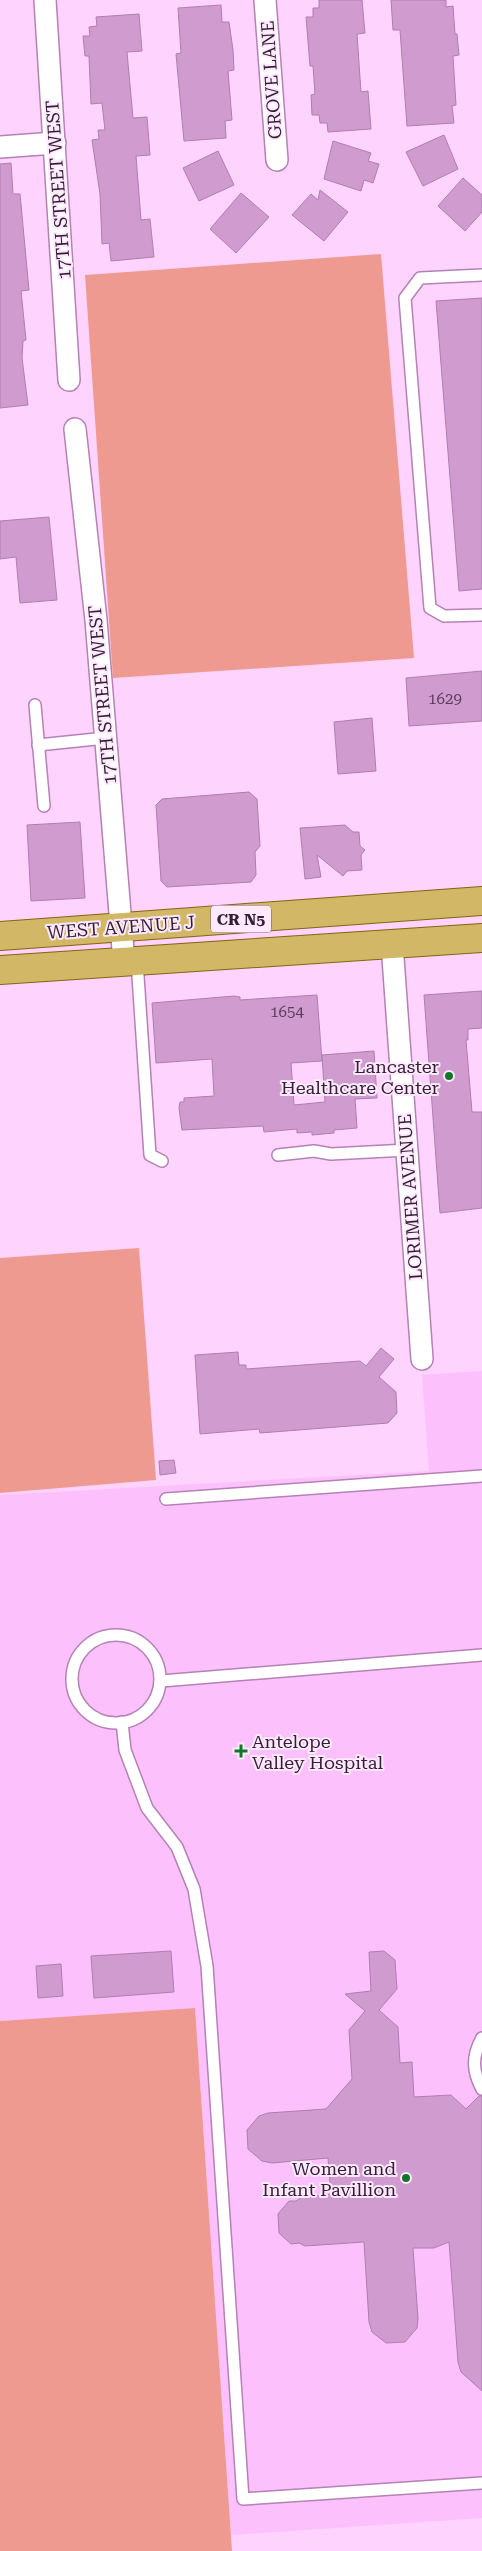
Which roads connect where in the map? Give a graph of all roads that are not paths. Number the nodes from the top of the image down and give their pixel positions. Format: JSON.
{"nodes":[{"id":1,"x":45,"y":0,"type":"edge"},
{"id":2,"x":266,"y":0,"type":"edge"},
{"id":3,"x":55,"y":143,"type":"junction"},
{"id":4,"x":0,"y":147,"type":"edge"},
{"id":5,"x":277,"y":160,"type":"dead end"},
{"id":6,"x":482,"y":275,"type":"edge"},
{"id":7,"x":69,"y":380,"type":"dead end"},
{"id":8,"x":75,"y":429,"type":"dead end"},
{"id":9,"x":482,"y":614,"type":"edge"},
{"id":10,"x":35,"y":704,"type":"dead end"},
{"id":11,"x":106,"y":738,"type":"junction"},
{"id":12,"x":38,"y":745,"type":"junction"},
{"id":13,"x":44,"y":806,"type":"dead end"},
{"id":14,"x":482,"y":900,"type":"edge"},
{"id":15,"x":390,"y":906,"type":"junction"},
{"id":16,"x":482,"y":921,"type":"edge"},
{"id":17,"x":121,"y":927,"type":"junction"},
{"id":18,"x":0,"y":936,"type":"edge"},
{"id":19,"x":482,"y":938,"type":"edge"},
{"id":20,"x":392,"y":944,"type":"junction"},
{"id":21,"x":264,"y":953,"type":"junction"},
{"id":22,"x":131,"y":962,"type":"junction"},
{"id":23,"x":0,"y":970,"type":"edge"},
{"id":24,"x":407,"y":1150,"type":"junction"},
{"id":25,"x":278,"y":1155,"type":"dead end"},
{"id":26,"x":162,"y":1162,"type":"dead end"},
{"id":27,"x":422,"y":1360,"type":"dead end"},
{"id":28,"x":482,"y":1476,"type":"edge"},
{"id":29,"x":166,"y":1499,"type":"dead end"},
{"id":30,"x":482,"y":1655,"type":"edge"},
{"id":31,"x":161,"y":1682,"type":"junction"},
{"id":32,"x":122,"y":1722,"type":"junction"},
{"id":33,"x":482,"y":2038,"type":"edge"},
{"id":34,"x":482,"y":2089,"type":"edge"},
{"id":35,"x":482,"y":2483,"type":"edge"}],
"edges":[{"from":1,"to":3,"type":"street","name":"17TH STREET WEST"},
{"from":2,"to":5,"type":"street","name":"GROVE LANE"},
{"from":3,"to":4,"type":"street"},
{"from":3,"to":7,"type":"street","name":"17TH STREET WEST"},
{"from":6,"to":9,"type":"lane"},
{"from":8,"to":11,"type":"street","name":"17TH STREET WEST"},
{"from":10,"to":12,"type":"lane"},
{"from":11,"to":12,"type":"lane"},
{"from":11,"to":17,"type":"street","name":"17TH STREET WEST"},
{"from":12,"to":13,"type":"lane"},
{"from":14,"to":15,"type":"main road","name":"WEST AVENUE J","number":"CR N5"},
{"from":15,"to":17,"type":"main road","name":"WEST AVENUE J","number":"CR N5"},
{"from":15,"to":21,"type":"main road"},
{"from":16,"to":20,"type":"main road"},
{"from":17,"to":18,"type":"main road","name":"WEST AVENUE J","number":"CR N5"},
{"from":17,"to":22,"type":"street","name":"17TH STREET WEST"},
{"from":19,"to":20,"type":"main road","name":"WEST AVENUE J","number":"CR N5"},
{"from":20,"to":21,"type":"main road","name":"WEST AVENUE J","number":"CR N5"},
{"from":20,"to":24,"type":"street","name":"LORIMER AVENUE"},
{"from":21,"to":22,"type":"main road","name":"WEST AVENUE J","number":"CR N5"},
{"from":22,"to":23,"type":"main road","name":"WEST AVENUE J","number":"CR N5"},
{"from":22,"to":26,"type":"lane"},
{"from":24,"to":25,"type":"lane"},
{"from":24,"to":27,"type":"street","name":"LORIMER AVENUE"},
{"from":28,"to":29,"type":"lane"},
{"from":30,"to":31,"type":"lane"},
{"from":31,"to":32,"type":"lane"},
{"from":31,"to":32,"type":"lane"},
{"from":32,"to":35,"type":"lane"},
{"from":33,"to":34,"type":"lane"}]}
